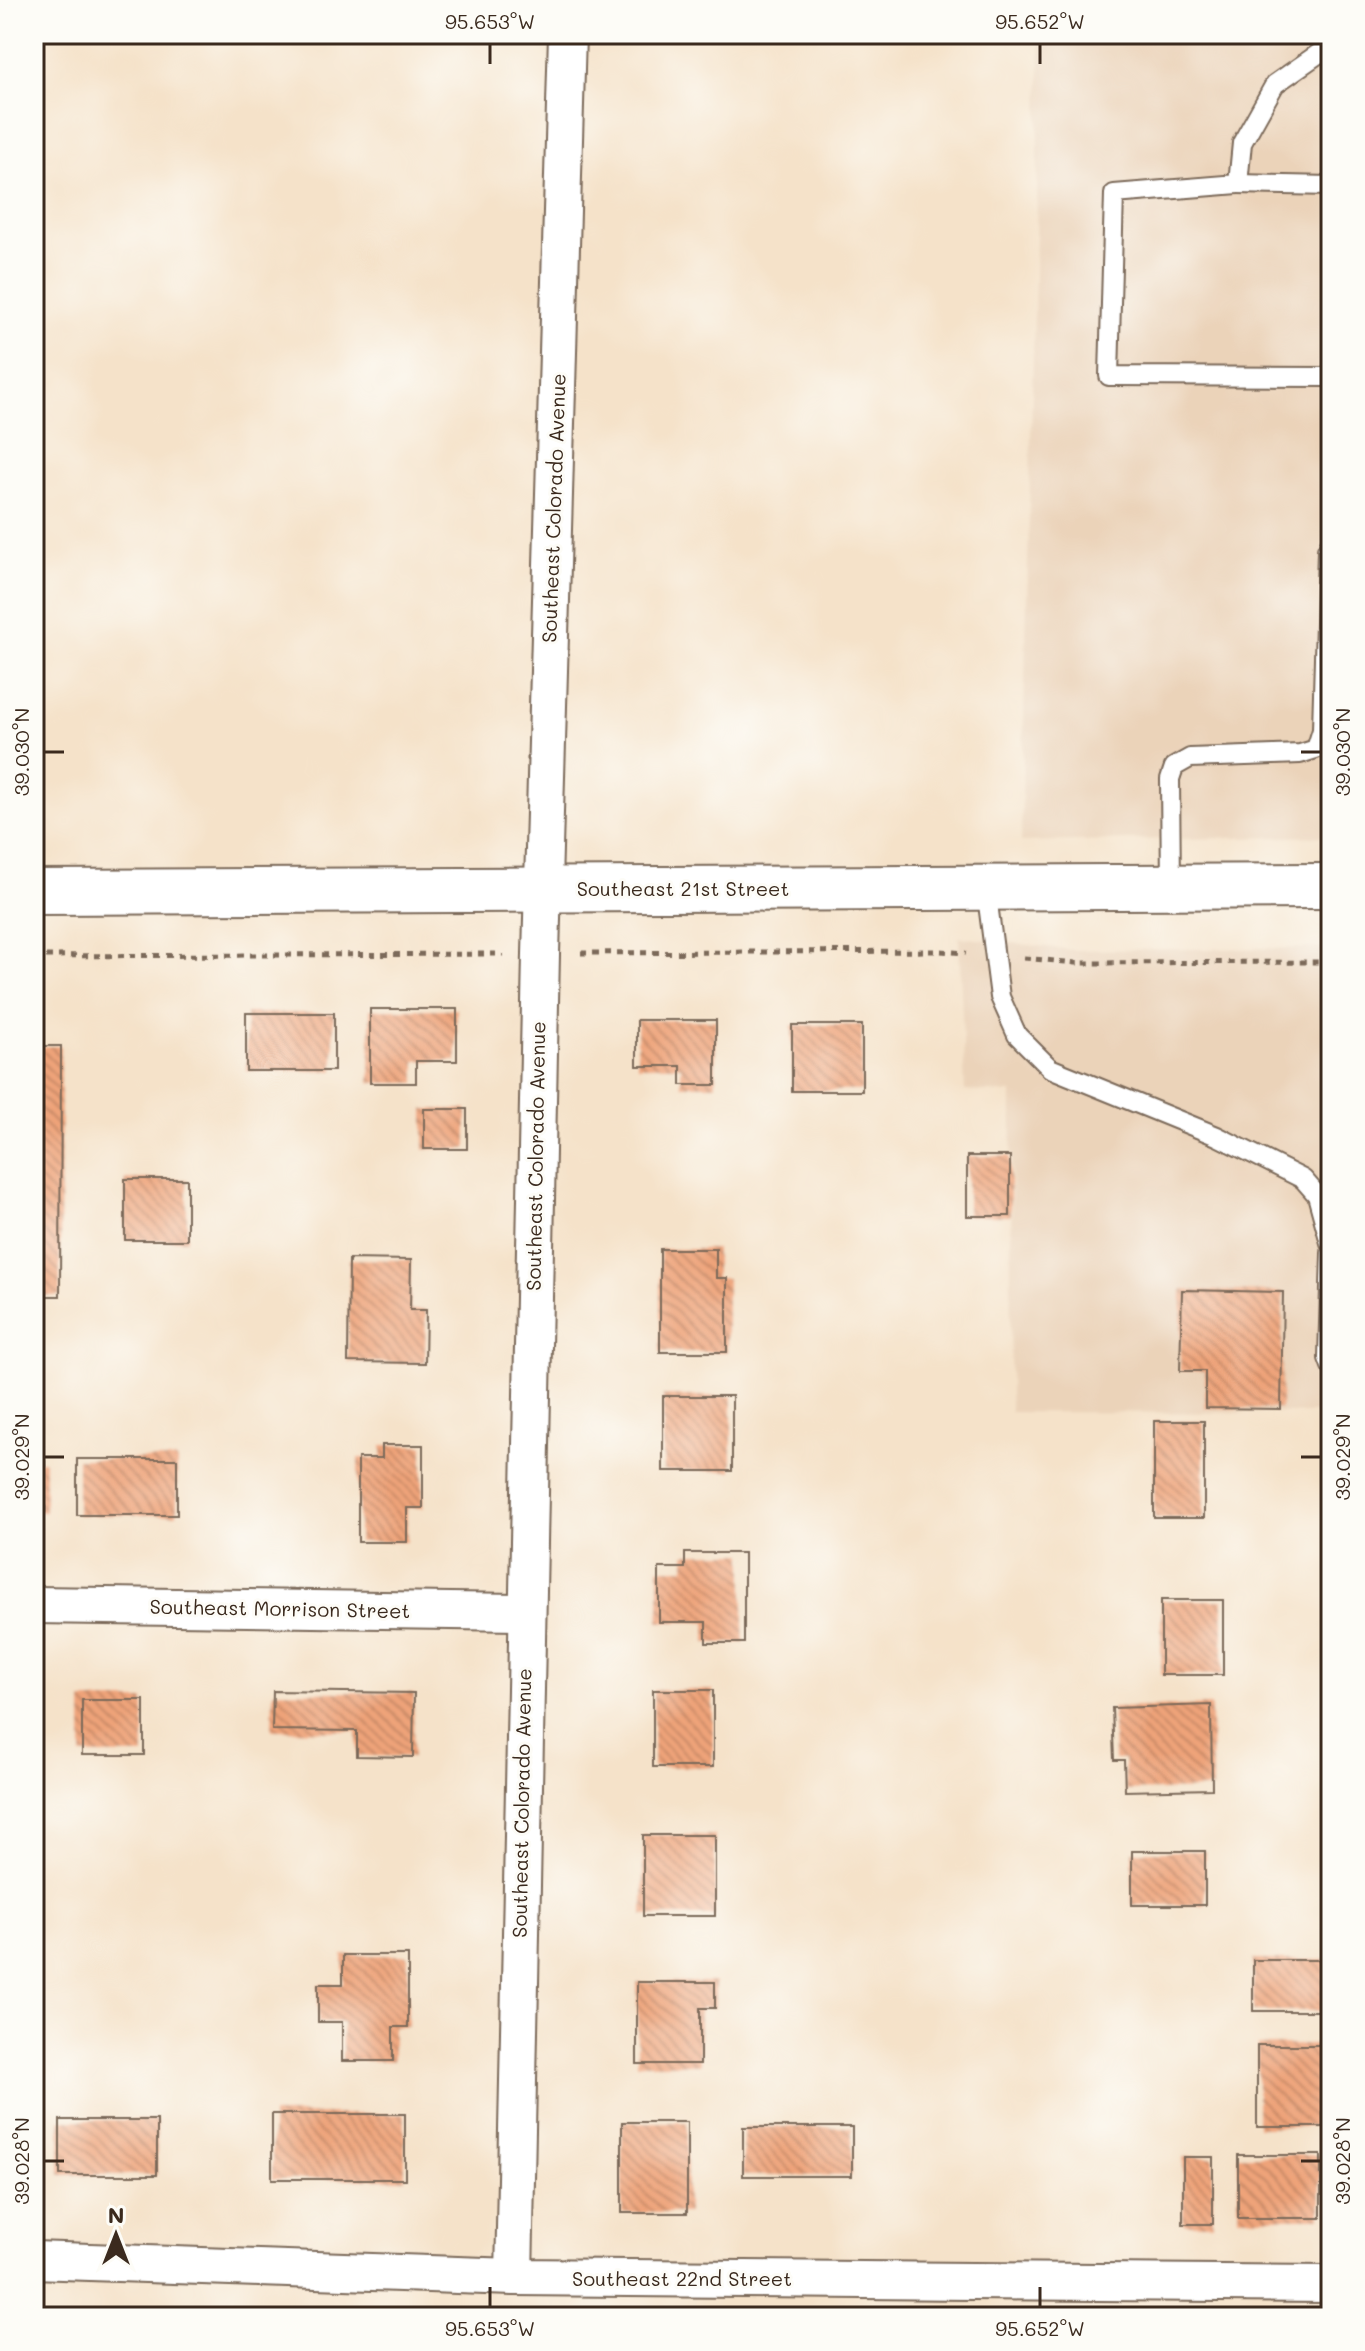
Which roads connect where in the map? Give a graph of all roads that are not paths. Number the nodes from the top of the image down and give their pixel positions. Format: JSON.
{"nodes":[{"id":1,"x":567,"y":34,"type":"edge"},
{"id":2,"x":1331,"y":45,"type":"edge"},
{"id":3,"x":1238,"y":184,"type":"junction"},
{"id":4,"x":1331,"y":186,"type":"edge"},
{"id":5,"x":1331,"y":377,"type":"edge"},
{"id":6,"x":1331,"y":542,"type":"edge"},
{"id":7,"x":1171,"y":886,"type":"junction"},
{"id":8,"x":1331,"y":886,"type":"edge"},
{"id":9,"x":986,"y":887,"type":"junction"},
{"id":10,"x":544,"y":889,"type":"junction"},
{"id":11,"x":34,"y":892,"type":"edge"},
{"id":12,"x":1331,"y":1243,"type":"edge"},
{"id":13,"x":1331,"y":1366,"type":"edge"},
{"id":14,"x":34,"y":1605,"type":"edge"},
{"id":15,"x":526,"y":1612,"type":"junction"},
{"id":16,"x":34,"y":2260,"type":"edge"},
{"id":17,"x":514,"y":2277,"type":"junction"},
{"id":18,"x":1331,"y":2284,"type":"edge"}],
"edges":[{"from":1,"to":10,"type":"street","name":"Southeast Colorado Avenue"},
{"from":2,"to":3,"type":"lane"},
{"from":3,"to":4,"type":"lane"},
{"from":3,"to":5,"type":"lane"},
{"from":6,"to":7,"type":"lane"},
{"from":7,"to":8,"type":"main road","name":"Southeast 21st Street"},
{"from":7,"to":9,"type":"main road","name":"Southeast 21st Street"},
{"from":9,"to":10,"type":"main road","name":"Southeast 21st Street"},
{"from":9,"to":12,"type":"lane"},
{"from":10,"to":11,"type":"main road","name":"Southeast 21st Street"},
{"from":10,"to":15,"type":"street","name":"Southeast Colorado Avenue"},
{"from":12,"to":13,"type":"lane"},
{"from":14,"to":15,"type":"street","name":"Southeast Morrison Street"},
{"from":15,"to":17,"type":"street","name":"Southeast Colorado Avenue"},
{"from":16,"to":17,"type":"street","name":"Southeast 22nd Street"},
{"from":17,"to":18,"type":"street","name":"Southeast 22nd Street"}]}
